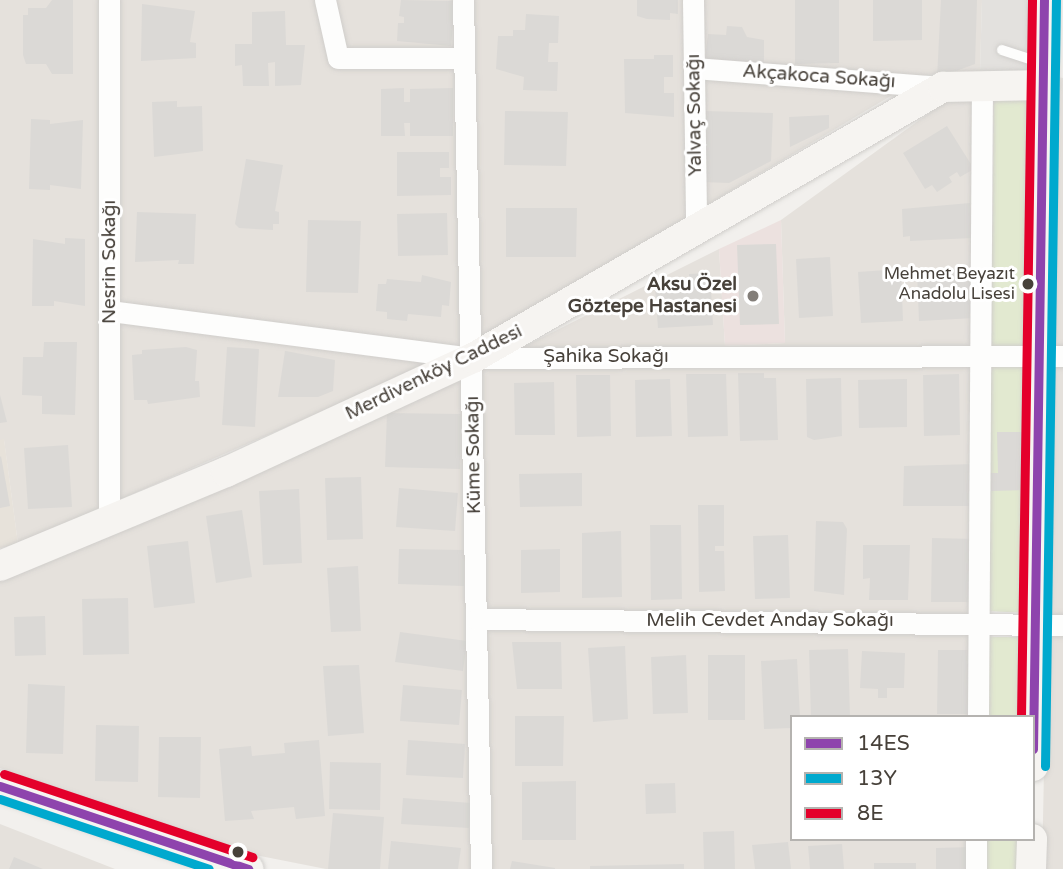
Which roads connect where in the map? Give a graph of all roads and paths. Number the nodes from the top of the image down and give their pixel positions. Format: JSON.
{"nodes":[{"id":1,"x":109,"y":0,"type":"edge"},
{"id":2,"x":326,"y":0,"type":"edge"},
{"id":3,"x":463,"y":0,"type":"edge"},
{"id":4,"x":693,"y":0,"type":"edge"},
{"id":5,"x":1044,"y":0,"type":"edge"},
{"id":6,"x":1002,"y":50,"type":"dead end"},
{"id":7,"x":463,"y":58,"type":"junction"},
{"id":8,"x":1052,"y":58,"type":"edge"},
{"id":9,"x":695,"y":68,"type":"junction"},
{"id":10,"x":982,"y":86,"type":"junction"},
{"id":11,"x":943,"y":87,"type":"junction"},
{"id":12,"x":696,"y":229,"type":"junction"},
{"id":13,"x":110,"y":311,"type":"junction"},
{"id":14,"x":980,"y":356,"type":"junction"},
{"id":15,"x":1052,"y":356,"type":"edge"},
{"id":16,"x":473,"y":358,"type":"junction"},
{"id":17,"x":109,"y":523,"type":"junction"},
{"id":18,"x":0,"y":566,"type":"edge"},
{"id":19,"x":477,"y":619,"type":"junction"},
{"id":20,"x":980,"y":622,"type":"junction"},
{"id":21,"x":1049,"y":624,"type":"edge"},
{"id":22,"x":978,"y":715,"type":"edge"},
{"id":23,"x":1035,"y":748,"type":"edge"},
{"id":24,"x":0,"y":786,"type":"edge"},
{"id":25,"x":976,"y":841,"type":"edge"},
{"id":26,"x":1032,"y":841,"type":"edge"},
{"id":27,"x":245,"y":869,"type":"edge"},
{"id":28,"x":481,"y":869,"type":"edge"},
{"id":29,"x":976,"y":869,"type":"edge"},
{"id":30,"x":1031,"y":869,"type":"edge"}],
"edges":[{"from":1,"to":13,"type":"street","name":"Nesrin Sokağı"},
{"from":2,"to":7,"type":"street"},
{"from":3,"to":7,"type":"street","name":"Küme Sokağı"},
{"from":4,"to":9,"type":"street","name":"Yalvaç Sokağı"},
{"from":5,"to":8,"type":"street"},
{"from":6,"to":8,"type":"lane"},
{"from":7,"to":16,"type":"street","name":"Küme Sokağı"},
{"from":8,"to":10,"type":"street","name":"Merdivenköy Caddesi"},
{"from":8,"to":15,"type":"street"},
{"from":9,"to":11,"type":"street","name":"Akçakoca Sokağı"},
{"from":9,"to":12,"type":"street","name":"Yalvaç Sokağı"},
{"from":10,"to":11,"type":"street","name":"Merdivenköy Caddesi"},
{"from":10,"to":14,"type":"street"},
{"from":11,"to":12,"type":"street","name":"Merdivenköy Caddesi"},
{"from":12,"to":16,"type":"street","name":"Merdivenköy Caddesi"},
{"from":13,"to":16,"type":"street","name":"Şahika Sokağı"},
{"from":13,"to":17,"type":"street","name":"Nesrin Sokağı"},
{"from":14,"to":15,"type":"street","name":"Şahika Sokağı"},
{"from":14,"to":16,"type":"street","name":"Şahika Sokağı"},
{"from":14,"to":20,"type":"street"},
{"from":15,"to":21,"type":"street"},
{"from":16,"to":17,"type":"street","name":"Merdivenköy Caddesi"},
{"from":16,"to":19,"type":"street","name":"Küme Sokağı"},
{"from":17,"to":18,"type":"street","name":"Merdivenköy Caddesi"},
{"from":19,"to":20,"type":"street","name":"Melih Cevdet Anday Sokağı"},
{"from":19,"to":28,"type":"street","name":"Küme Sokağı"},
{"from":20,"to":21,"type":"street","name":"Melih Cevdet Anday Sokağı"},
{"from":20,"to":22,"type":"street"},
{"from":21,"to":23,"type":"street"},
{"from":24,"to":27,"type":"street"},
{"from":25,"to":29,"type":"street"},
{"from":26,"to":30,"type":"street"}]}
